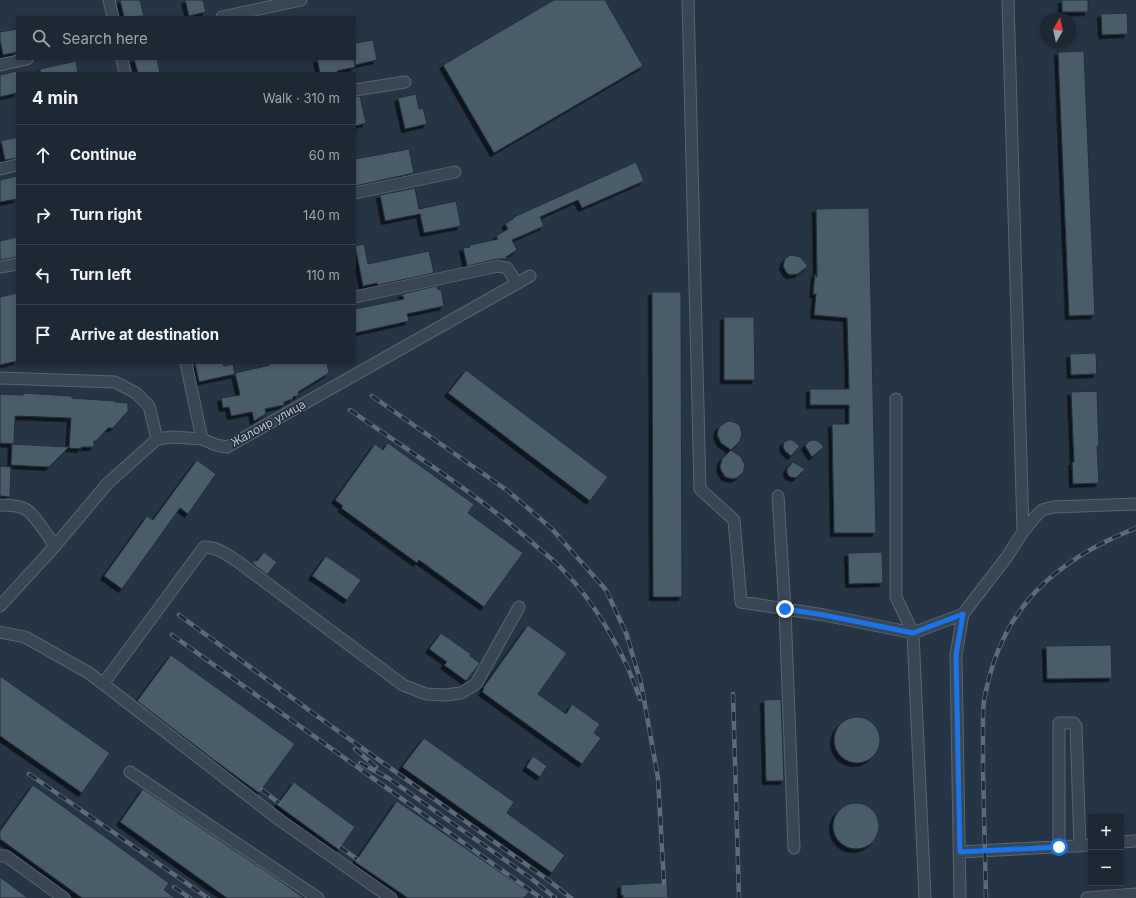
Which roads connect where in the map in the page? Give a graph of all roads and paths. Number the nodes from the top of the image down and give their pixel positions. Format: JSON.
{"nodes":[{"id":1,"x":109,"y":0,"type":"edge"},
{"id":2,"x":301,"y":0,"type":"edge"},
{"id":3,"x":688,"y":0,"type":"edge"},
{"id":4,"x":1008,"y":0,"type":"edge"},
{"id":5,"x":113,"y":16,"type":"edge"},
{"id":6,"x":227,"y":16,"type":"edge"},
{"id":7,"x":22,"y":60,"type":"edge"},
{"id":8,"x":122,"y":60,"type":"edge"},
{"id":9,"x":0,"y":65,"type":"edge"},
{"id":10,"x":125,"y":72,"type":"edge"},
{"id":11,"x":405,"y":82,"type":"dead end"},
{"id":12,"x":356,"y":90,"type":"edge"},
{"id":13,"x":16,"y":165,"type":"edge"},
{"id":14,"x":0,"y":169,"type":"edge"},
{"id":15,"x":455,"y":172,"type":"dead end"},
{"id":16,"x":356,"y":192,"type":"edge"},
{"id":17,"x":16,"y":264,"type":"edge"},
{"id":18,"x":0,"y":267,"type":"edge"},
{"id":19,"x":530,"y":276,"type":"dead end"},
{"id":20,"x":517,"y":283,"type":"junction"},
{"id":21,"x":356,"y":297,"type":"edge"},
{"id":22,"x":186,"y":364,"type":"edge"},
{"id":23,"x":0,"y":378,"type":"edge"},
{"id":24,"x":896,"y":399,"type":"dead end"},
{"id":25,"x":157,"y":439,"type":"junction"},
{"id":26,"x":202,"y":439,"type":"junction"},
{"id":27,"x":778,"y":496,"type":"dead end"},
{"id":28,"x":1136,"y":504,"type":"edge"},
{"id":29,"x":0,"y":505,"type":"edge"},
{"id":30,"x":1023,"y":532,"type":"junction"},
{"id":31,"x":56,"y":546,"type":"junction"},
{"id":32,"x":0,"y":606,"type":"edge"},
{"id":33,"x":519,"y":607,"type":"dead end"},
{"id":34,"x":785,"y":609,"type":"junction"},
{"id":35,"x":963,"y":614,"type":"junction"},
{"id":36,"x":0,"y":632,"type":"edge"},
{"id":37,"x":913,"y":633,"type":"junction"},
{"id":38,"x":103,"y":684,"type":"junction"},
{"id":39,"x":130,"y":772,"type":"dead end"},
{"id":40,"x":1136,"y":841,"type":"edge"},
{"id":41,"x":1124,"y":842,"type":"edge"},
{"id":42,"x":1085,"y":845,"type":"edge"},
{"id":43,"x":1059,"y":847,"type":"junction"},
{"id":44,"x":794,"y":848,"type":"dead end"},
{"id":45,"x":960,"y":852,"type":"junction"},
{"id":46,"x":0,"y":856,"type":"edge"},
{"id":47,"x":1136,"y":894,"type":"edge"},
{"id":48,"x":64,"y":898,"type":"edge"},
{"id":49,"x":318,"y":898,"type":"edge"},
{"id":50,"x":391,"y":898,"type":"edge"},
{"id":51,"x":925,"y":898,"type":"edge"},
{"id":52,"x":960,"y":898,"type":"edge"},
{"id":53,"x":1086,"y":898,"type":"edge"}],
"edges":[{"from":1,"to":5,"type":"street"},
{"from":2,"to":6,"type":"street"},
{"from":3,"to":34,"type":"street"},
{"from":4,"to":30,"type":"street"},
{"from":7,"to":9,"type":"street"},
{"from":8,"to":10,"type":"street"},
{"from":11,"to":12,"type":"street"},
{"from":13,"to":14,"type":"street"},
{"from":15,"to":16,"type":"street"},
{"from":17,"to":18,"type":"street"},
{"from":19,"to":20,"type":"street","name":"Жалоир улица"},
{"from":20,"to":21,"type":"street"},
{"from":20,"to":26,"type":"street","name":"Жалоир улица"},
{"from":22,"to":26,"type":"street"},
{"from":23,"to":25,"type":"street"},
{"from":24,"to":37,"type":"street"},
{"from":25,"to":26,"type":"street","name":"Жалоир улица"},
{"from":25,"to":31,"type":"street"},
{"from":27,"to":34,"type":"street"},
{"from":28,"to":30,"type":"street"},
{"from":29,"to":31,"type":"street"},
{"from":30,"to":35,"type":"street"},
{"from":31,"to":32,"type":"street"},
{"from":33,"to":38,"type":"street"},
{"from":34,"to":37,"type":"street"},
{"from":34,"to":44,"type":"street"},
{"from":35,"to":37,"type":"street"},
{"from":35,"to":45,"type":"street"},
{"from":36,"to":38,"type":"street"},
{"from":37,"to":51,"type":"street"},
{"from":38,"to":50,"type":"street"},
{"from":39,"to":49,"type":"street"},
{"from":40,"to":41,"type":"street"},
{"from":42,"to":43,"type":"street"},
{"from":42,"to":43,"type":"street"},
{"from":43,"to":45,"type":"street"},
{"from":45,"to":52,"type":"street"},
{"from":46,"to":48,"type":"street"},
{"from":47,"to":53,"type":"street"}]}
